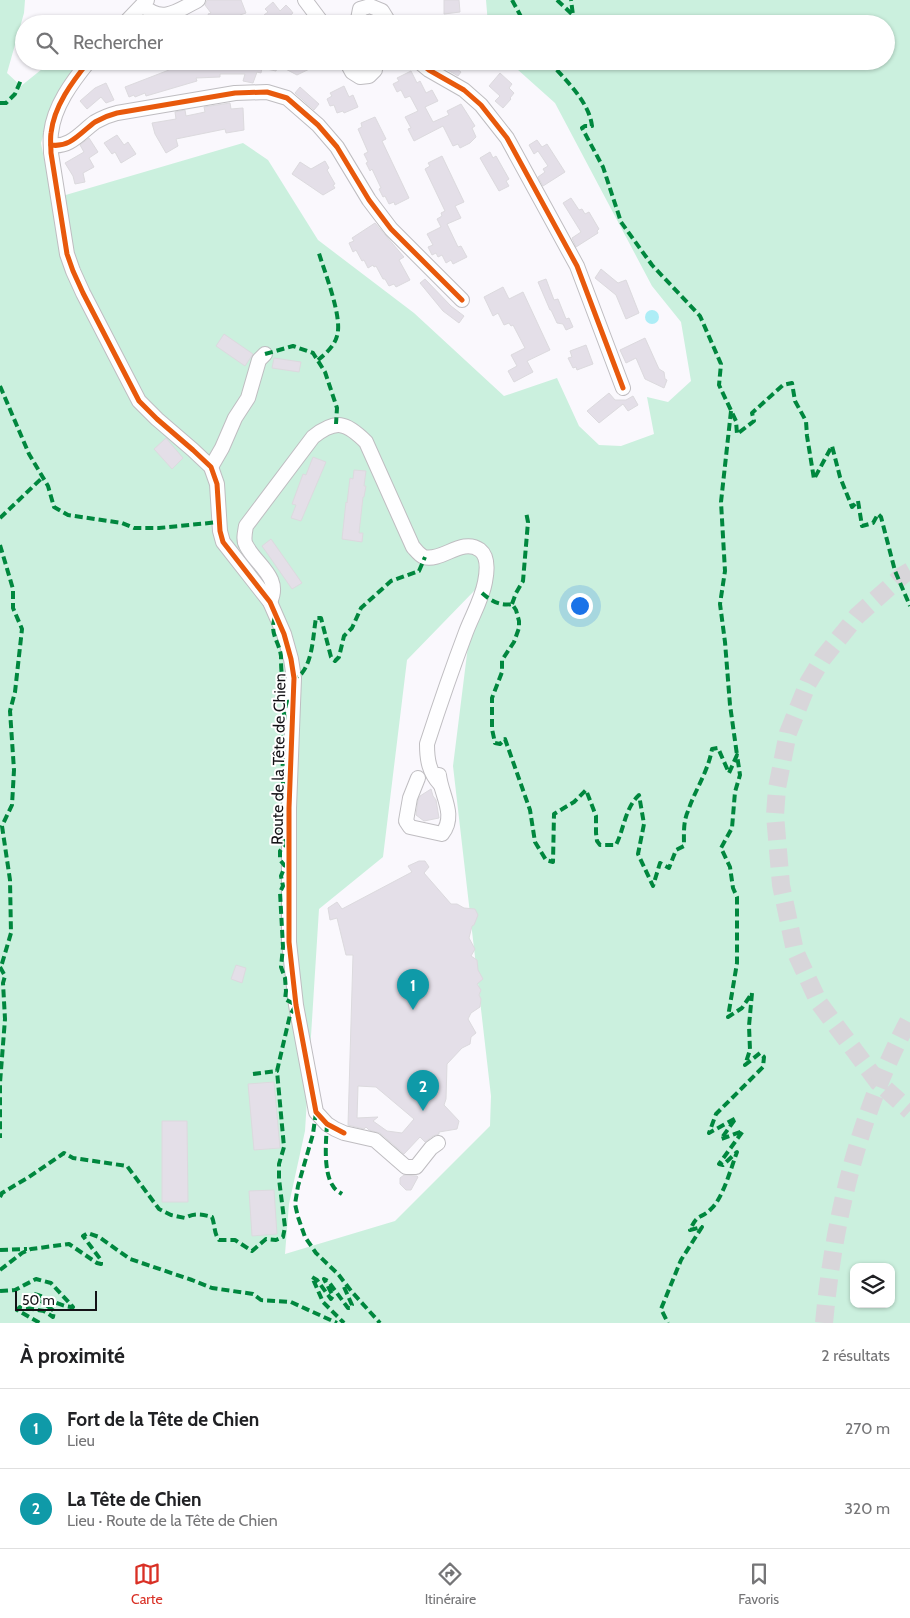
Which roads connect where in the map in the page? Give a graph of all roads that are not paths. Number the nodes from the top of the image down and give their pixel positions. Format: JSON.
{"nodes":[{"id":1,"x":198,"y":0,"type":"edge"},
{"id":2,"x":305,"y":0,"type":"edge"},
{"id":3,"x":145,"y":2,"type":"edge"},
{"id":4,"x":133,"y":15,"type":"edge"},
{"id":5,"x":161,"y":15,"type":"edge"},
{"id":6,"x":169,"y":15,"type":"edge"},
{"id":7,"x":316,"y":15,"type":"edge"},
{"id":8,"x":359,"y":15,"type":"edge"},
{"id":9,"x":384,"y":15,"type":"edge"},
{"id":10,"x":82,"y":70,"type":"edge"},
{"id":11,"x":351,"y":70,"type":"edge"},
{"id":12,"x":375,"y":70,"type":"edge"},
{"id":13,"x":429,"y":70,"type":"edge"},
{"id":14,"x":51,"y":146,"type":"junction"},
{"id":15,"x":462,"y":300,"type":"dead end"},
{"id":16,"x":265,"y":354,"type":"dead end"},
{"id":17,"x":623,"y":388,"type":"dead end"},
{"id":18,"x":211,"y":467,"type":"junction"},
{"id":19,"x":270,"y":602,"type":"junction"},
{"id":20,"x":418,"y":778,"type":"dead end"},
{"id":21,"x":438,"y":1143,"type":"dead end"}],
"edges":[{"from":1,"to":6,"type":"street"},
{"from":2,"to":7,"type":"street"},
{"from":3,"to":4,"type":"street"},
{"from":3,"to":5,"type":"street"},
{"from":8,"to":9,"type":"street"},
{"from":10,"to":14,"type":"street"},
{"from":11,"to":12,"type":"street"},
{"from":13,"to":17,"type":"street"},
{"from":14,"to":15,"type":"street"},
{"from":14,"to":18,"type":"street"},
{"from":16,"to":18,"type":"street"},
{"from":18,"to":19,"type":"street","name":"Route de la Tête de Chien"},
{"from":19,"to":20,"type":"street"},
{"from":19,"to":21,"type":"street","name":"Route de la Tête de Chien"}]}
